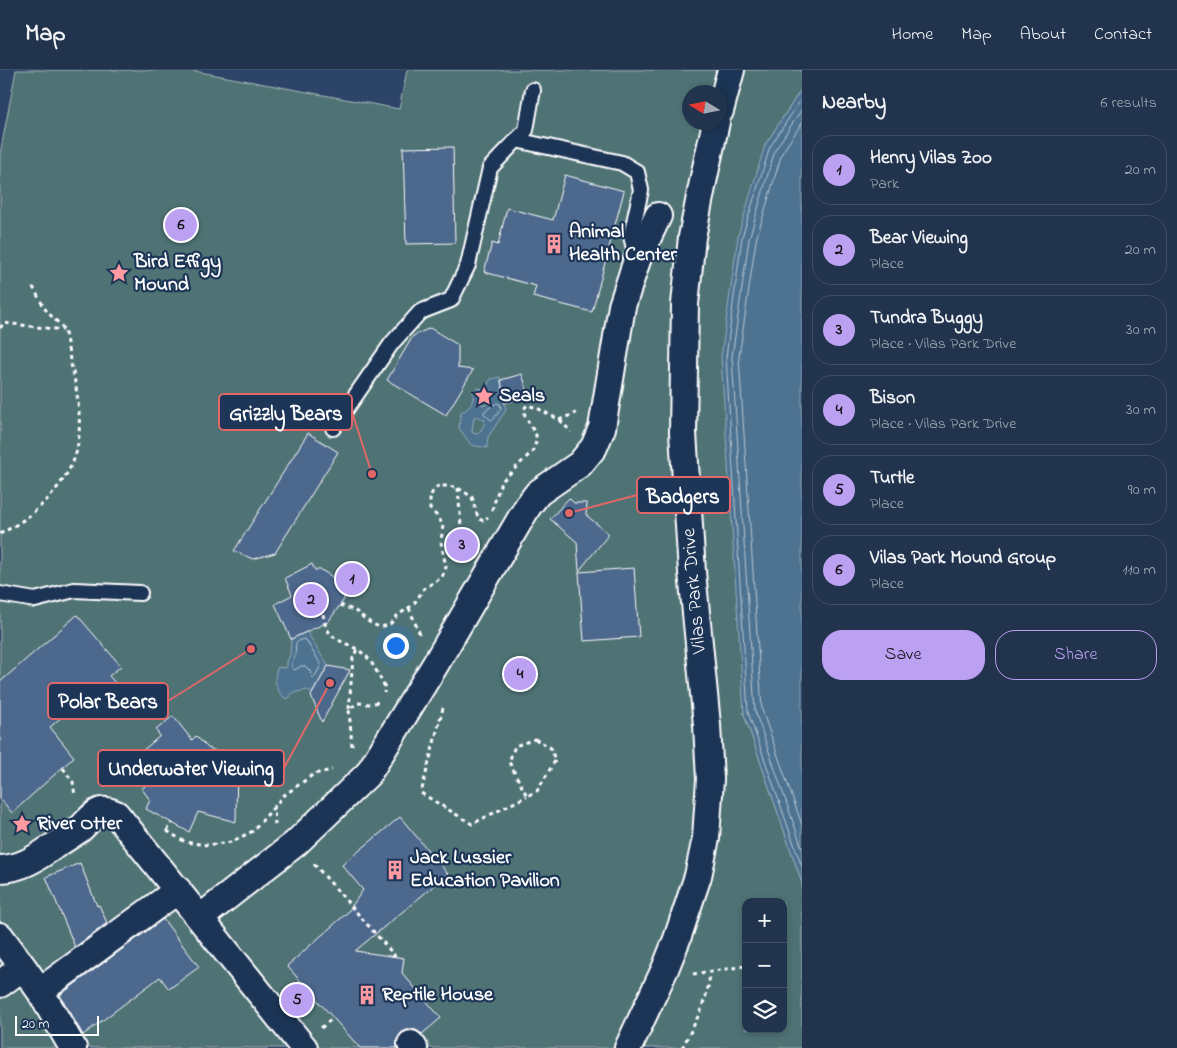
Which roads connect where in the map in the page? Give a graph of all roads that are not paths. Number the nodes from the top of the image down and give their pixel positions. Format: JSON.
{"nodes":[{"id":1,"x":731,"y":70,"type":"edge"},
{"id":2,"x":727,"y":85,"type":"edge"},
{"id":3,"x":533,"y":90,"type":"dead end"},
{"id":4,"x":714,"y":130,"type":"edge"},
{"id":5,"x":516,"y":140,"type":"junction"},
{"id":6,"x":658,"y":216,"type":"dead end"},
{"id":7,"x":637,"y":260,"type":"junction"},
{"id":8,"x":333,"y":428,"type":"dead end"},
{"id":9,"x":140,"y":593,"type":"dead end"},
{"id":10,"x":0,"y":594,"type":"edge"},
{"id":11,"x":0,"y":869,"type":"edge"},
{"id":12,"x":178,"y":890,"type":"junction"},
{"id":13,"x":200,"y":918,"type":"junction"},
{"id":14,"x":0,"y":936,"type":"edge"},
{"id":15,"x":23,"y":967,"type":"junction"},
{"id":16,"x":0,"y":984,"type":"edge"},
{"id":17,"x":40,"y":991,"type":"junction"},
{"id":18,"x":301,"y":1047,"type":"edge"},
{"id":19,"x":72,"y":1048,"type":"edge"},
{"id":20,"x":628,"y":1048,"type":"edge"}],
"edges":[{"from":1,"to":2,"type":"street"},
{"from":3,"to":5,"type":"lane"},
{"from":4,"to":20,"type":"street","name":"Vilas Park Drive"},
{"from":5,"to":7,"type":"lane"},
{"from":5,"to":8,"type":"lane"},
{"from":6,"to":7,"type":"street"},
{"from":7,"to":13,"type":"street"},
{"from":9,"to":10,"type":"lane"},
{"from":11,"to":12,"type":"street"},
{"from":12,"to":13,"type":"street"},
{"from":12,"to":17,"type":"street"},
{"from":13,"to":18,"type":"street"},
{"from":14,"to":15,"type":"street"},
{"from":15,"to":16,"type":"street"},
{"from":15,"to":17,"type":"street"},
{"from":17,"to":19,"type":"street"}]}
